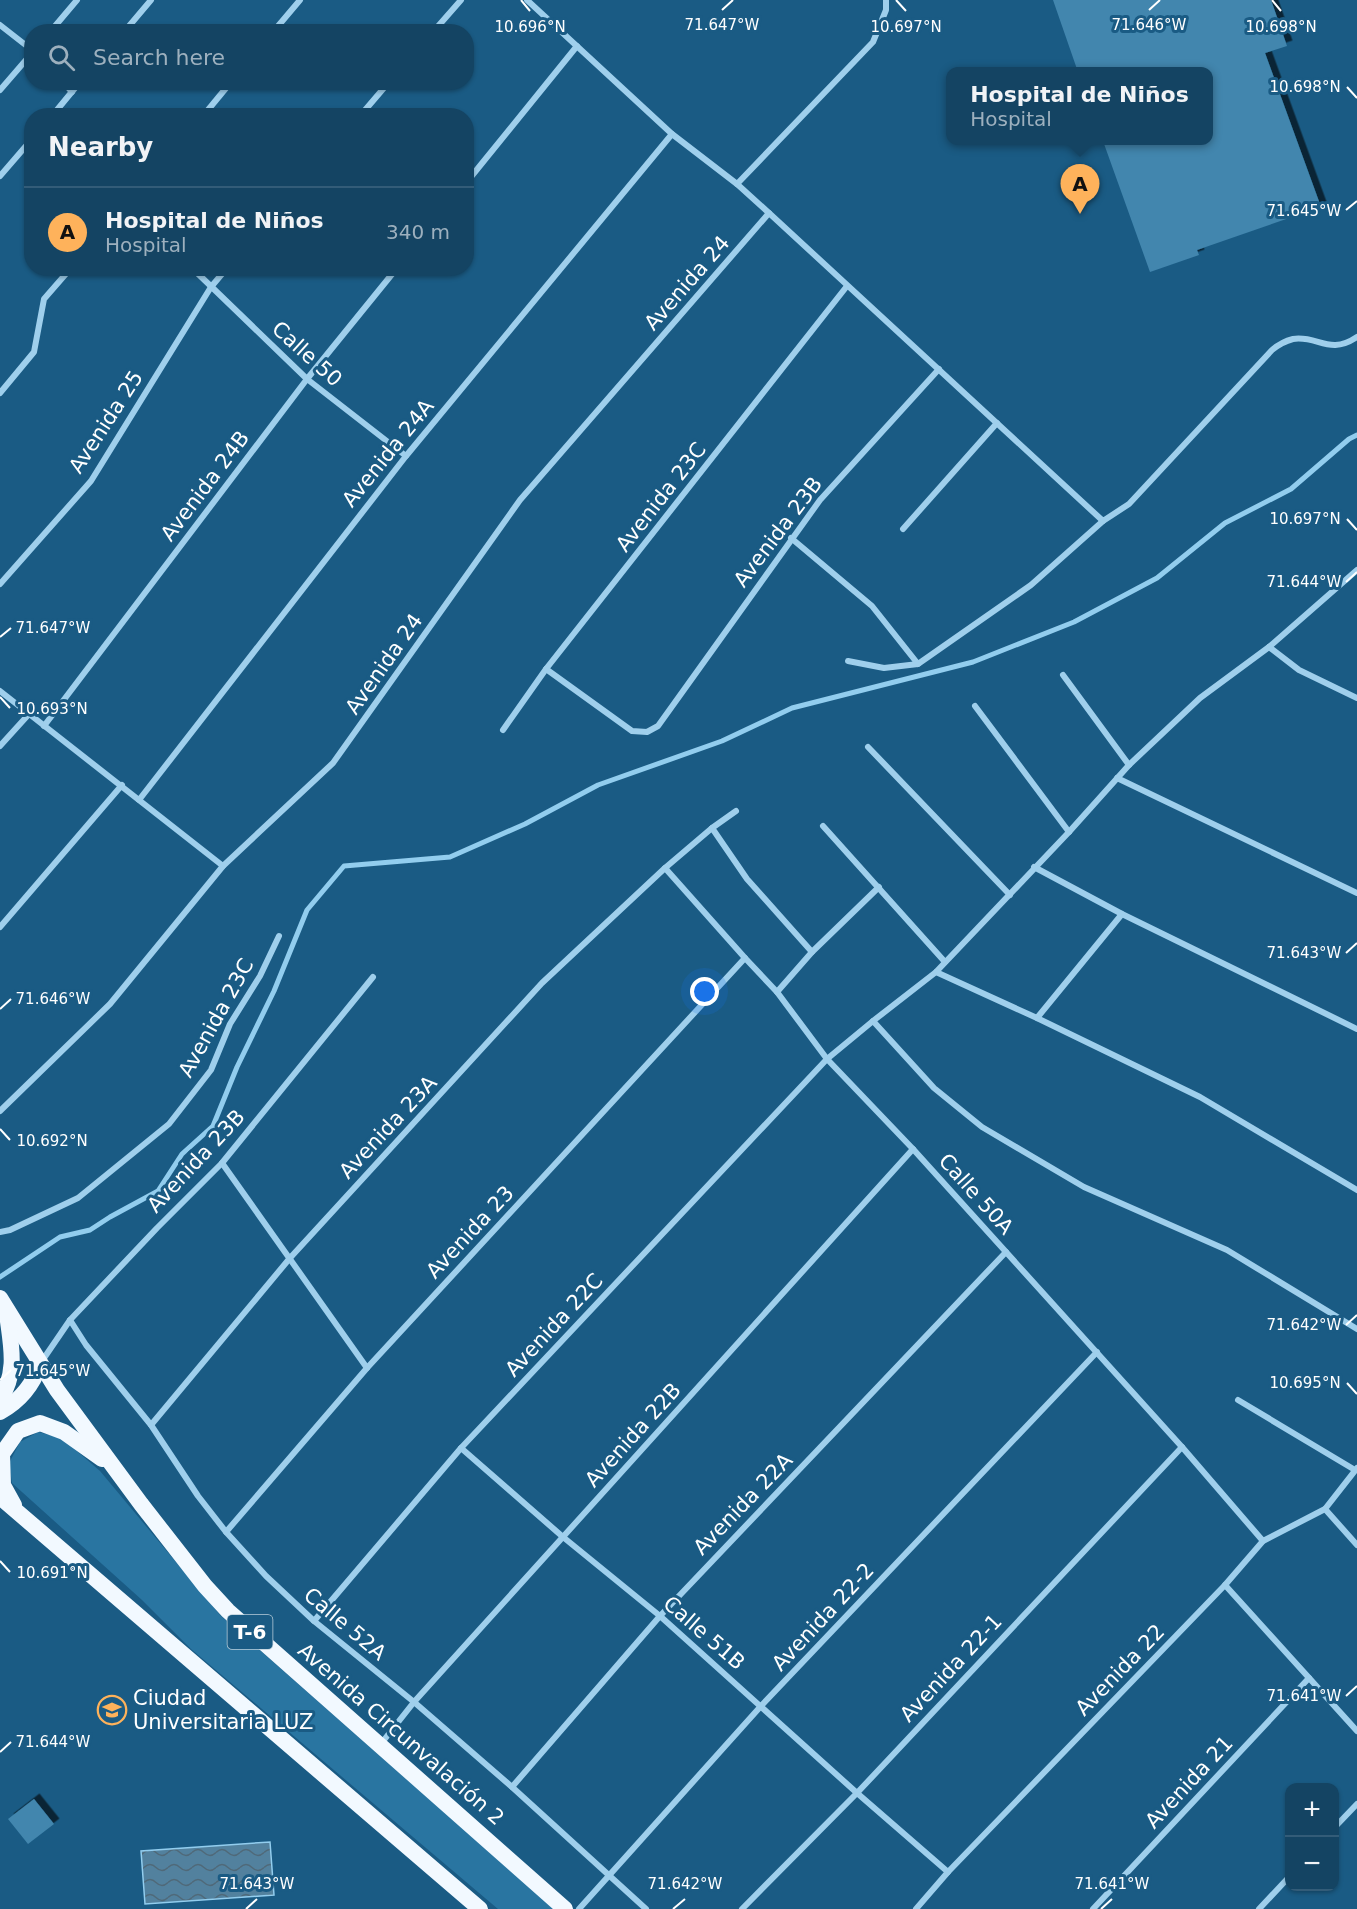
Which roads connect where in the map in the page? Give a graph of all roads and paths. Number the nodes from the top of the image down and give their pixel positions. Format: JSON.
{"nodes":[{"id":1,"x":77,"y":0,"type":"edge"},
{"id":2,"x":151,"y":0,"type":"edge"},
{"id":3,"x":300,"y":0,"type":"edge"},
{"id":4,"x":461,"y":0,"type":"edge"},
{"id":5,"x":527,"y":0,"type":"edge"},
{"id":6,"x":886,"y":0,"type":"edge"},
{"id":7,"x":57,"y":24,"type":"edge"},
{"id":8,"x":131,"y":24,"type":"edge"},
{"id":9,"x":280,"y":24,"type":"edge"},
{"id":10,"x":440,"y":24,"type":"edge"},
{"id":11,"x":0,"y":25,"type":"edge"},
{"id":12,"x":24,"y":44,"type":"edge"},
{"id":13,"x":577,"y":46,"type":"junction"},
{"id":14,"x":24,"y":61,"type":"edge"},
{"id":15,"x":0,"y":90,"type":"edge"},
{"id":16,"x":224,"y":90,"type":"edge"},
{"id":17,"x":382,"y":90,"type":"edge"},
{"id":18,"x":72,"y":92,"type":"edge"},
{"id":19,"x":59,"y":108,"type":"edge"},
{"id":20,"x":210,"y":108,"type":"edge"},
{"id":21,"x":367,"y":108,"type":"edge"},
{"id":22,"x":672,"y":134,"type":"junction"},
{"id":23,"x":24,"y":148,"type":"edge"},
{"id":24,"x":474,"y":173,"type":"edge"},
{"id":25,"x":0,"y":176,"type":"edge"},
{"id":26,"x":737,"y":184,"type":"junction"},
{"id":27,"x":769,"y":213,"type":"junction"},
{"id":28,"x":64,"y":276,"type":"edge"},
{"id":29,"x":200,"y":276,"type":"edge"},
{"id":30,"x":220,"y":276,"type":"edge"},
{"id":31,"x":391,"y":276,"type":"edge"},
{"id":32,"x":847,"y":286,"type":"junction"},
{"id":33,"x":211,"y":287,"type":"junction"},
{"id":34,"x":1357,"y":337,"type":"edge"},
{"id":35,"x":939,"y":369,"type":"junction"},
{"id":36,"x":307,"y":379,"type":"junction"},
{"id":37,"x":0,"y":393,"type":"edge"},
{"id":38,"x":997,"y":423,"type":"junction"},
{"id":39,"x":406,"y":456,"type":"junction"},
{"id":40,"x":1103,"y":521,"type":"junction"},
{"id":41,"x":903,"y":529,"type":"dead end"},
{"id":42,"x":791,"y":538,"type":"junction"},
{"id":43,"x":1357,"y":570,"type":"edge"},
{"id":44,"x":0,"y":584,"type":"edge"},
{"id":45,"x":1269,"y":647,"type":"junction"},
{"id":46,"x":848,"y":661,"type":"dead end"},
{"id":47,"x":918,"y":664,"type":"junction"},
{"id":48,"x":546,"y":669,"type":"junction"},
{"id":49,"x":1063,"y":675,"type":"dead end"},
{"id":50,"x":0,"y":691,"type":"edge"},
{"id":51,"x":1357,"y":698,"type":"edge"},
{"id":52,"x":975,"y":706,"type":"dead end"},
{"id":53,"x":29,"y":714,"type":"junction"},
{"id":54,"x":44,"y":726,"type":"junction"},
{"id":55,"x":503,"y":730,"type":"dead end"},
{"id":56,"x":0,"y":746,"type":"edge"},
{"id":57,"x":868,"y":747,"type":"dead end"},
{"id":58,"x":1129,"y":765,"type":"junction"},
{"id":59,"x":1117,"y":778,"type":"junction"},
{"id":60,"x":122,"y":785,"type":"junction"},
{"id":61,"x":139,"y":800,"type":"junction"},
{"id":62,"x":736,"y":811,"type":"dead end"},
{"id":63,"x":823,"y":826,"type":"dead end"},
{"id":64,"x":712,"y":828,"type":"junction"},
{"id":65,"x":1069,"y":832,"type":"junction"},
{"id":66,"x":223,"y":866,"type":"junction"},
{"id":67,"x":1034,"y":867,"type":"junction"},
{"id":68,"x":665,"y":868,"type":"junction"},
{"id":69,"x":879,"y":887,"type":"junction"},
{"id":70,"x":1357,"y":893,"type":"edge"},
{"id":71,"x":1010,"y":895,"type":"junction"},
{"id":72,"x":1122,"y":914,"type":"junction"},
{"id":73,"x":0,"y":927,"type":"edge"},
{"id":74,"x":279,"y":936,"type":"dead end"},
{"id":75,"x":812,"y":952,"type":"junction"},
{"id":76,"x":745,"y":958,"type":"junction"},
{"id":77,"x":945,"y":962,"type":"junction"},
{"id":78,"x":936,"y":972,"type":"junction"},
{"id":79,"x":373,"y":976,"type":"dead end"},
{"id":80,"x":777,"y":992,"type":"junction"},
{"id":81,"x":1037,"y":1017,"type":"junction"},
{"id":82,"x":873,"y":1021,"type":"junction"},
{"id":83,"x":1357,"y":1029,"type":"edge"},
{"id":84,"x":827,"y":1059,"type":"junction"},
{"id":85,"x":0,"y":1110,"type":"edge"},
{"id":86,"x":913,"y":1149,"type":"junction"},
{"id":87,"x":222,"y":1163,"type":"junction"},
{"id":88,"x":1357,"y":1191,"type":"edge"},
{"id":89,"x":0,"y":1232,"type":"edge"},
{"id":90,"x":1006,"y":1252,"type":"junction"},
{"id":91,"x":290,"y":1258,"type":"junction"},
{"id":92,"x":3,"y":1303,"type":"edge"},
{"id":93,"x":70,"y":1320,"type":"junction"},
{"id":94,"x":1357,"y":1329,"type":"edge"},
{"id":95,"x":1097,"y":1352,"type":"junction"},
{"id":96,"x":40,"y":1364,"type":"junction"},
{"id":97,"x":367,"y":1368,"type":"junction"},
{"id":98,"x":0,"y":1400,"type":"edge"},
{"id":99,"x":1238,"y":1400,"type":"dead end"},
{"id":100,"x":0,"y":1412,"type":"edge"},
{"id":101,"x":151,"y":1425,"type":"junction"},
{"id":102,"x":1182,"y":1447,"type":"junction"},
{"id":103,"x":461,"y":1448,"type":"junction"},
{"id":104,"x":115,"y":1469,"type":"junction"},
{"id":105,"x":1356,"y":1469,"type":"edge"},
{"id":106,"x":0,"y":1497,"type":"edge"},
{"id":107,"x":1325,"y":1509,"type":"junction"},
{"id":108,"x":21,"y":1516,"type":"junction"},
{"id":109,"x":226,"y":1532,"type":"junction"},
{"id":110,"x":563,"y":1537,"type":"junction"},
{"id":111,"x":1263,"y":1541,"type":"junction"},
{"id":112,"x":1357,"y":1545,"type":"edge"},
{"id":113,"x":1225,"y":1585,"type":"junction"},
{"id":114,"x":660,"y":1616,"type":"junction"},
{"id":115,"x":314,"y":1621,"type":"junction"},
{"id":116,"x":1310,"y":1678,"type":"junction"},
{"id":117,"x":414,"y":1702,"type":"junction"},
{"id":118,"x":761,"y":1706,"type":"junction"},
{"id":119,"x":1357,"y":1731,"type":"edge"},
{"id":120,"x":380,"y":1745,"type":"junction"},
{"id":121,"x":512,"y":1787,"type":"junction"},
{"id":122,"x":857,"y":1793,"type":"junction"},
{"id":123,"x":1357,"y":1804,"type":"edge"},
{"id":124,"x":1339,"y":1824,"type":"edge"},
{"id":125,"x":948,"y":1872,"type":"junction"},
{"id":126,"x":608,"y":1875,"type":"junction"},
{"id":127,"x":1285,"y":1881,"type":"edge"},
{"id":128,"x":480,"y":1909,"type":"edge"},
{"id":129,"x":565,"y":1909,"type":"edge"},
{"id":130,"x":579,"y":1909,"type":"edge"},
{"id":131,"x":646,"y":1909,"type":"edge"},
{"id":132,"x":742,"y":1909,"type":"edge"},
{"id":133,"x":916,"y":1909,"type":"edge"},
{"id":134,"x":1093,"y":1909,"type":"edge"},
{"id":135,"x":1259,"y":1909,"type":"edge"}],
"edges":[{"from":1,"to":7,"type":"street"},
{"from":2,"to":8,"type":"street"},
{"from":3,"to":9,"type":"street"},
{"from":4,"to":10,"type":"street"},
{"from":5,"to":13,"type":"street"},
{"from":6,"to":26,"type":"street"},
{"from":11,"to":12,"type":"street"},
{"from":13,"to":22,"type":"street"},
{"from":13,"to":24,"type":"street"},
{"from":14,"to":15,"type":"street"},
{"from":16,"to":20,"type":"street"},
{"from":17,"to":21,"type":"street"},
{"from":18,"to":19,"type":"street"},
{"from":22,"to":26,"type":"street"},
{"from":22,"to":39,"type":"street","name":"Avenida 24A"},
{"from":23,"to":25,"type":"street"},
{"from":26,"to":27,"type":"street"},
{"from":27,"to":32,"type":"street"},
{"from":27,"to":66,"type":"street","name":"Avenida 24"},
{"from":28,"to":37,"type":"street"},
{"from":29,"to":33,"type":"street","name":"Calle 50"},
{"from":30,"to":33,"type":"street","name":"Avenida 25"},
{"from":31,"to":36,"type":"street","name":"Avenida 24B"},
{"from":32,"to":35,"type":"street"},
{"from":32,"to":48,"type":"street","name":"Avenida 23C"},
{"from":33,"to":36,"type":"street","name":"Calle 50"},
{"from":33,"to":44,"type":"street","name":"Avenida 25"},
{"from":34,"to":40,"type":"street"},
{"from":35,"to":38,"type":"street"},
{"from":35,"to":42,"type":"street","name":"Avenida 23B"},
{"from":36,"to":39,"type":"street","name":"Calle 50"},
{"from":36,"to":54,"type":"street","name":"Avenida 24B"},
{"from":38,"to":40,"type":"street"},
{"from":38,"to":41,"type":"street"},
{"from":39,"to":61,"type":"street","name":"Avenida 24A"},
{"from":40,"to":47,"type":"street"},
{"from":42,"to":47,"type":"street"},
{"from":42,"to":48,"type":"street","name":"Avenida 23B"},
{"from":43,"to":45,"type":"street","name":"Avenida 22C"},
{"from":45,"to":51,"type":"street"},
{"from":45,"to":58,"type":"street","name":"Avenida 22C"},
{"from":46,"to":47,"type":"street"},
{"from":48,"to":55,"type":"street","name":"Avenida 23C"},
{"from":49,"to":58,"type":"street"},
{"from":50,"to":53,"type":"street"},
{"from":52,"to":65,"type":"street"},
{"from":53,"to":54,"type":"street"},
{"from":53,"to":56,"type":"street"},
{"from":54,"to":60,"type":"street"},
{"from":57,"to":71,"type":"street"},
{"from":58,"to":59,"type":"street","name":"Avenida 22C"},
{"from":59,"to":65,"type":"street","name":"Avenida 22C"},
{"from":59,"to":70,"type":"street"},
{"from":60,"to":61,"type":"street"},
{"from":60,"to":73,"type":"street"},
{"from":61,"to":66,"type":"street"},
{"from":62,"to":64,"type":"street","name":"Avenida 23A"},
{"from":63,"to":69,"type":"street"},
{"from":64,"to":68,"type":"street","name":"Avenida 23A"},
{"from":64,"to":75,"type":"street"},
{"from":65,"to":67,"type":"street","name":"Avenida 22C"},
{"from":66,"to":85,"type":"street","name":"Avenida 24"},
{"from":67,"to":71,"type":"street","name":"Avenida 22C"},
{"from":67,"to":72,"type":"street"},
{"from":68,"to":76,"type":"street","name":"Calle 50A"},
{"from":68,"to":91,"type":"street","name":"Avenida 23A"},
{"from":69,"to":75,"type":"street"},
{"from":69,"to":77,"type":"street"},
{"from":71,"to":77,"type":"street","name":"Avenida 22C"},
{"from":72,"to":81,"type":"street"},
{"from":72,"to":83,"type":"street"},
{"from":74,"to":89,"type":"street","name":"Avenida 23C"},
{"from":75,"to":80,"type":"street"},
{"from":76,"to":80,"type":"street","name":"Calle 50A"},
{"from":76,"to":97,"type":"street","name":"Avenida 23"},
{"from":77,"to":78,"type":"street","name":"Avenida 22C"},
{"from":78,"to":81,"type":"street"},
{"from":78,"to":82,"type":"street","name":"Avenida 22C"},
{"from":79,"to":87,"type":"street","name":"Avenida 23B"},
{"from":80,"to":84,"type":"street","name":"Calle 50A"},
{"from":81,"to":88,"type":"street"},
{"from":82,"to":84,"type":"street","name":"Avenida 22C"},
{"from":82,"to":94,"type":"street"},
{"from":84,"to":86,"type":"street","name":"Calle 50A"},
{"from":84,"to":103,"type":"street","name":"Avenida 22C"},
{"from":86,"to":90,"type":"street","name":"Calle 50A"},
{"from":86,"to":110,"type":"street","name":"Avenida 22B"},
{"from":87,"to":91,"type":"street"},
{"from":87,"to":93,"type":"street","name":"Avenida 23B"},
{"from":90,"to":95,"type":"street","name":"Calle 50A"},
{"from":90,"to":114,"type":"street","name":"Avenida 22A"},
{"from":91,"to":97,"type":"street"},
{"from":91,"to":101,"type":"street","name":"Avenida 23A"},
{"from":92,"to":96,"type":"highway","name":"Avenida Circunvalación 2","number":"T-6"},
{"from":92,"to":98,"type":"highway"},
{"from":93,"to":96,"type":"street","name":"Avenida 23B"},
{"from":93,"to":101,"type":"street","name":"Calle 52A"},
{"from":95,"to":102,"type":"street","name":"Calle 50A"},
{"from":95,"to":118,"type":"street","name":"Avenida 22-2"},
{"from":96,"to":100,"type":"highway"},
{"from":96,"to":104,"type":"highway","name":"Avenida Circunvalación 2","number":"T-6"},
{"from":97,"to":109,"type":"street","name":"Avenida 23"},
{"from":99,"to":105,"type":"street"},
{"from":101,"to":109,"type":"street","name":"Calle 52A"},
{"from":102,"to":111,"type":"street","name":"Calle 50A"},
{"from":102,"to":122,"type":"street","name":"Avenida 22-1"},
{"from":103,"to":110,"type":"street","name":"Calle 51B"},
{"from":103,"to":115,"type":"street","name":"Avenida 22C"},
{"from":104,"to":108,"type":"highway","number":"T-6"},
{"from":104,"to":120,"type":"highway","name":"Avenida Circunvalación 2","number":"T-6"},
{"from":105,"to":107,"type":"street","name":"Avenida 22"},
{"from":106,"to":108,"type":"highway","number":"T-6"},
{"from":107,"to":111,"type":"street","name":"Avenida 22"},
{"from":107,"to":112,"type":"street"},
{"from":108,"to":128,"type":"highway","number":"T-6"},
{"from":109,"to":115,"type":"street","name":"Calle 52A"},
{"from":110,"to":114,"type":"street","name":"Calle 51B"},
{"from":110,"to":117,"type":"street","name":"Avenida 22B"},
{"from":111,"to":113,"type":"street","name":"Avenida 22"},
{"from":113,"to":116,"type":"street"},
{"from":113,"to":125,"type":"street","name":"Avenida 22"},
{"from":114,"to":118,"type":"street","name":"Calle 51B"},
{"from":114,"to":121,"type":"street","name":"Avenida 22A"},
{"from":115,"to":117,"type":"street","name":"Calle 52A"},
{"from":116,"to":119,"type":"street"},
{"from":116,"to":134,"type":"street","name":"Avenida 21"},
{"from":117,"to":120,"type":"street","name":"Avenida 22B"},
{"from":117,"to":121,"type":"street","name":"Calle 52A"},
{"from":118,"to":122,"type":"street","name":"Calle 51B"},
{"from":118,"to":126,"type":"street","name":"Avenida 22-2"},
{"from":120,"to":129,"type":"highway","name":"Avenida Circunvalación 2","number":"T-6"},
{"from":121,"to":126,"type":"street","name":"Calle 52A"},
{"from":122,"to":125,"type":"street","name":"Calle 51B"},
{"from":122,"to":132,"type":"street","name":"Avenida 22-1"},
{"from":123,"to":124,"type":"street"},
{"from":125,"to":133,"type":"street","name":"Avenida 22"},
{"from":126,"to":130,"type":"street","name":"Avenida 22-2"},
{"from":126,"to":131,"type":"street","name":"Calle 52A"},
{"from":127,"to":135,"type":"street"}]}
